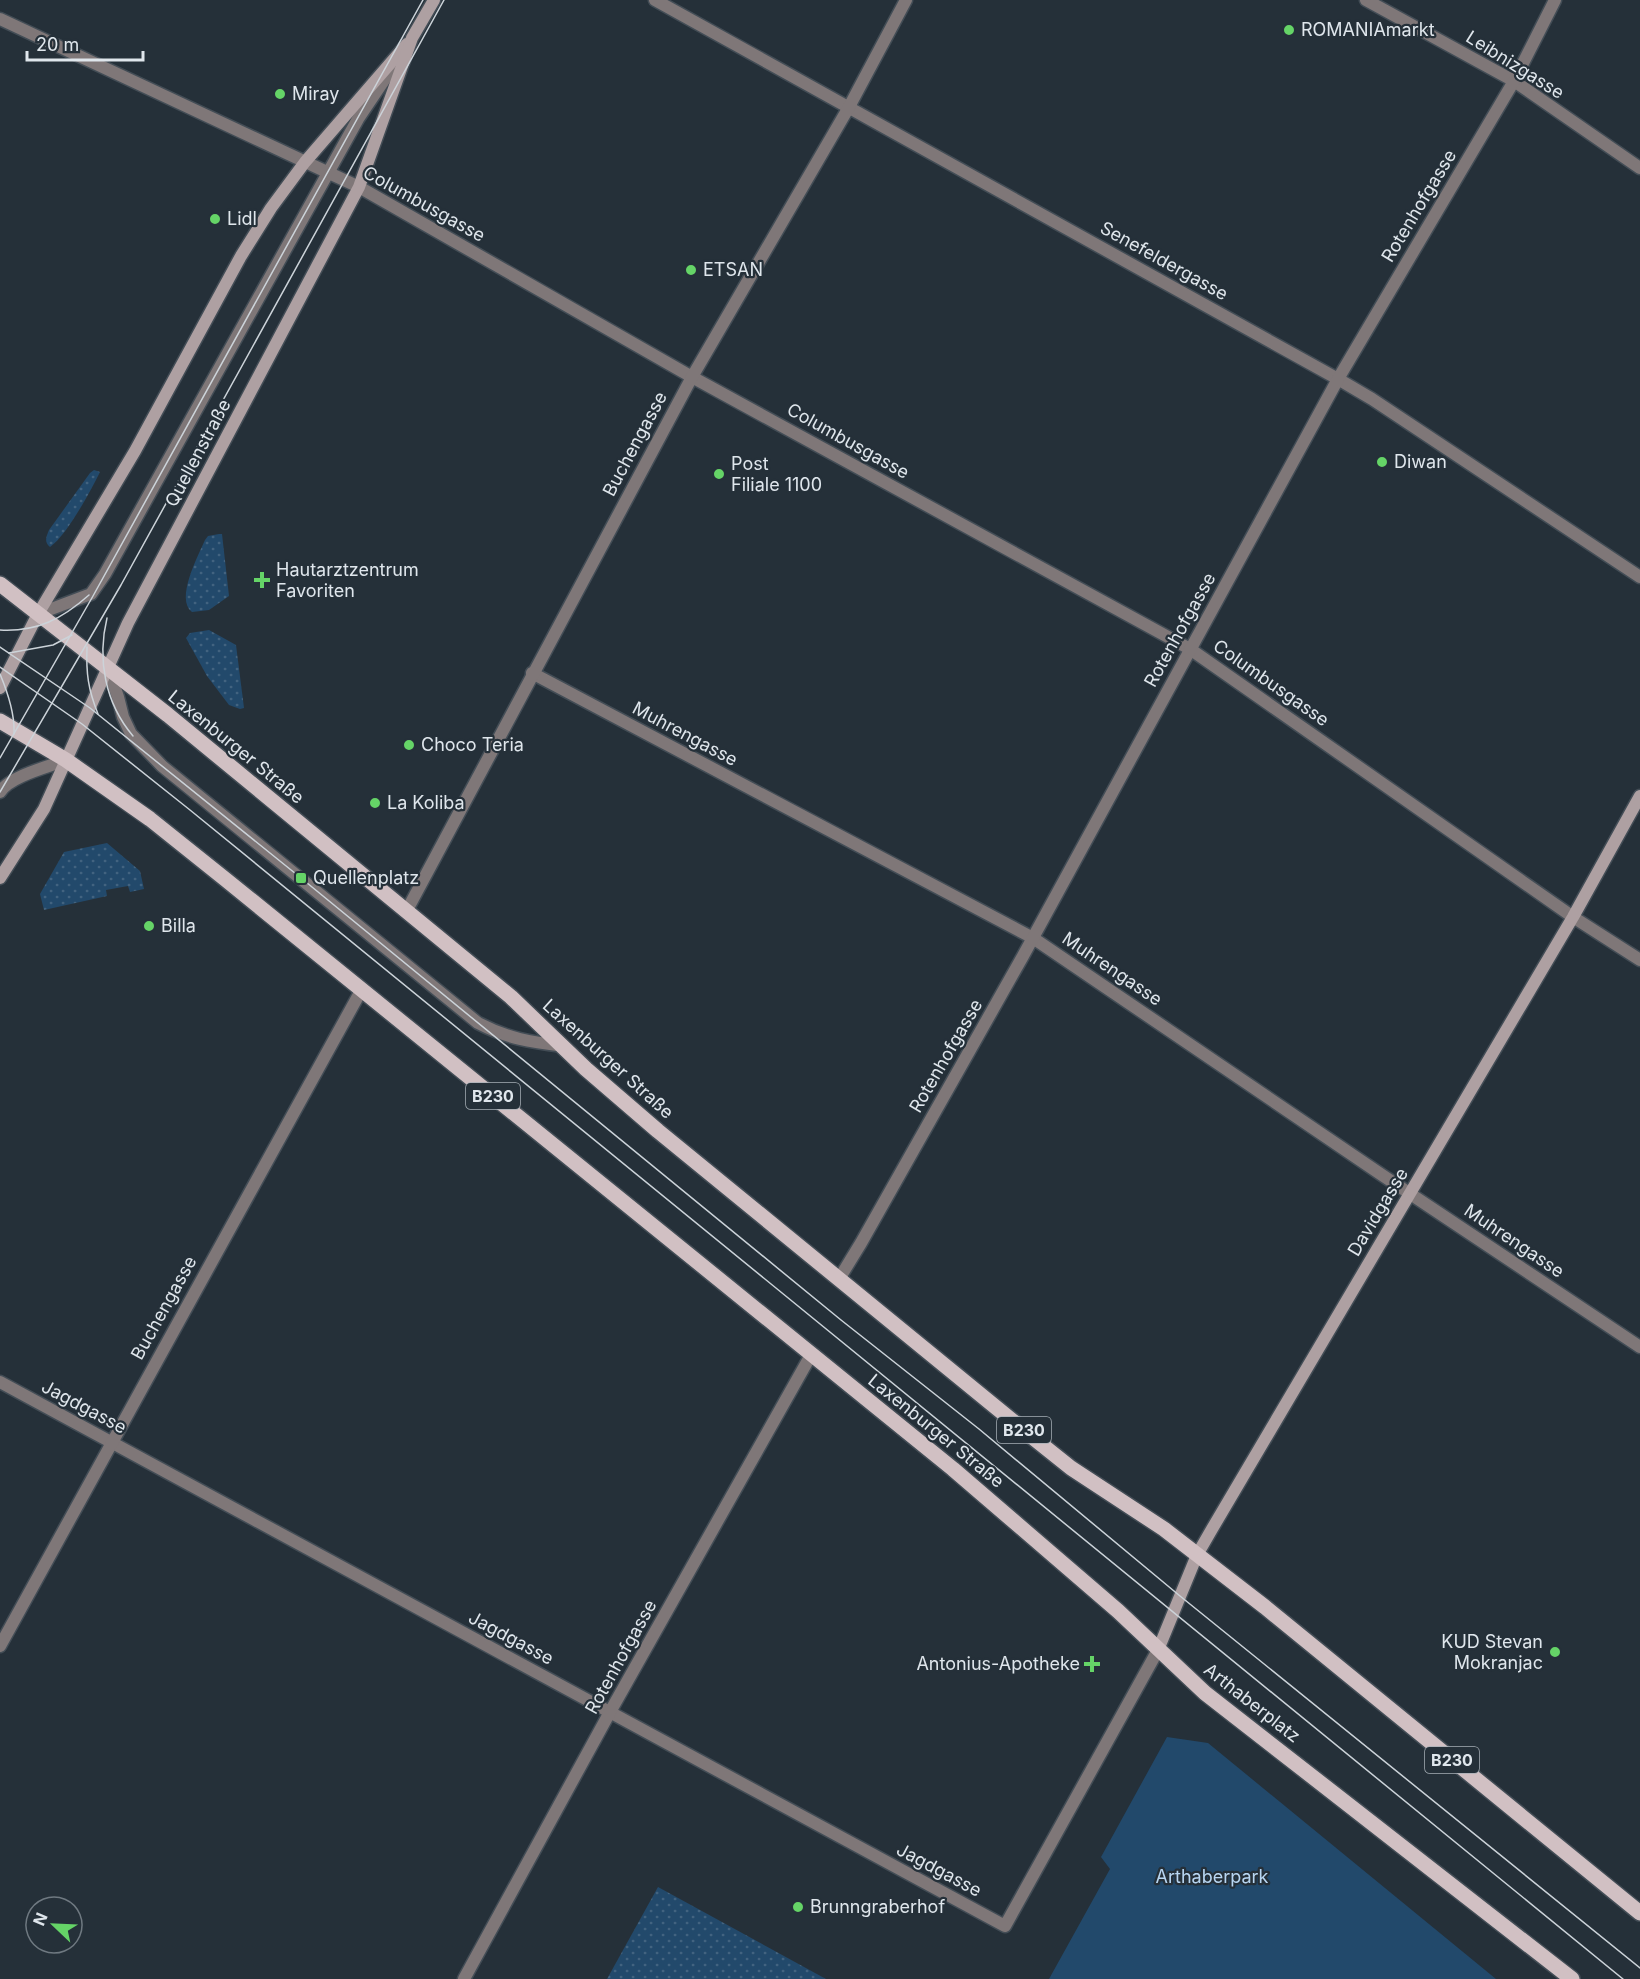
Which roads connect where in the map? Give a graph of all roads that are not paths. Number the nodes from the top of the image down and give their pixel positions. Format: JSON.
{"nodes":[{"id":1,"x":434,"y":0,"type":"edge"},
{"id":2,"x":655,"y":0,"type":"edge"},
{"id":3,"x":906,"y":0,"type":"edge"},
{"id":4,"x":1366,"y":0,"type":"edge"},
{"id":5,"x":1555,"y":0,"type":"edge"},
{"id":6,"x":0,"y":19,"type":"edge"},
{"id":7,"x":412,"y":38,"type":"junction"},
{"id":8,"x":1514,"y":81,"type":"junction"},
{"id":9,"x":849,"y":107,"type":"junction"},
{"id":10,"x":305,"y":162,"type":"junction"},
{"id":11,"x":1640,"y":168,"type":"edge"},
{"id":12,"x":327,"y":173,"type":"junction"},
{"id":13,"x":359,"y":187,"type":"junction"},
{"id":14,"x":692,"y":376,"type":"junction"},
{"id":15,"x":1338,"y":379,"type":"junction"},
{"id":16,"x":1640,"y":577,"type":"edge"},
{"id":17,"x":0,"y":584,"type":"edge"},
{"id":18,"x":38,"y":614,"type":"junction"},
{"id":19,"x":1190,"y":649,"type":"junction"},
{"id":20,"x":108,"y":668,"type":"junction"},
{"id":21,"x":532,"y":674,"type":"junction"},
{"id":22,"x":0,"y":688,"type":"edge"},
{"id":23,"x":0,"y":721,"type":"edge"},
{"id":24,"x":66,"y":760,"type":"junction"},
{"id":25,"x":0,"y":792,"type":"edge"},
{"id":26,"x":1640,"y":796,"type":"edge"},
{"id":27,"x":0,"y":878,"type":"edge"},
{"id":28,"x":406,"y":912,"type":"junction"},
{"id":29,"x":1573,"y":917,"type":"junction"},
{"id":30,"x":1033,"y":938,"type":"junction"},
{"id":31,"x":1640,"y":960,"type":"edge"},
{"id":32,"x":362,"y":989,"type":"junction"},
{"id":33,"x":564,"y":1046,"type":"junction"},
{"id":34,"x":1410,"y":1192,"type":"junction"},
{"id":35,"x":839,"y":1279,"type":"junction"},
{"id":36,"x":1640,"y":1347,"type":"edge"},
{"id":37,"x":812,"y":1355,"type":"junction"},
{"id":38,"x":0,"y":1382,"type":"edge"},
{"id":39,"x":111,"y":1442,"type":"junction"},
{"id":40,"x":1197,"y":1555,"type":"junction"},
{"id":41,"x":0,"y":1646,"type":"edge"},
{"id":42,"x":1158,"y":1650,"type":"junction"},
{"id":43,"x":610,"y":1713,"type":"junction"},
{"id":44,"x":1640,"y":1913,"type":"edge"},
{"id":45,"x":464,"y":1979,"type":"edge"},
{"id":46,"x":1572,"y":1979,"type":"edge"}],
"edges":[{"from":1,"to":7,"type":"street","name":"Quellenstraße"},
{"from":2,"to":9,"type":"street","name":"Senefeldergasse"},
{"from":3,"to":9,"type":"street","name":"Buchengasse"},
{"from":4,"to":8,"type":"street","name":"Leibnizgasse"},
{"from":5,"to":8,"type":"street","name":"Rotenhofgasse"},
{"from":6,"to":10,"type":"street","name":"Columbusgasse"},
{"from":7,"to":10,"type":"street","name":"Quellenstraße"},
{"from":7,"to":12,"type":"street"},
{"from":7,"to":13,"type":"street","name":"Quellenstraße"},
{"from":8,"to":11,"type":"street","name":"Leibnizgasse"},
{"from":8,"to":15,"type":"street","name":"Rotenhofgasse"},
{"from":9,"to":14,"type":"street","name":"Buchengasse"},
{"from":9,"to":15,"type":"street","name":"Senefeldergasse"},
{"from":10,"to":12,"type":"street","name":"Columbusgasse"},
{"from":10,"to":18,"type":"street","name":"Quellenstraße"},
{"from":12,"to":13,"type":"street","name":"Columbusgasse"},
{"from":12,"to":18,"type":"street"},
{"from":13,"to":14,"type":"street","name":"Columbusgasse"},
{"from":13,"to":20,"type":"street","name":"Quellenstraße"},
{"from":14,"to":19,"type":"street","name":"Columbusgasse"},
{"from":14,"to":21,"type":"street","name":"Buchengasse"},
{"from":15,"to":16,"type":"street","name":"Senefeldergasse"},
{"from":15,"to":19,"type":"street","name":"Rotenhofgasse"},
{"from":17,"to":18,"type":"main road","name":"Laxenburger Straße","number":"B230"},
{"from":18,"to":20,"type":"main road","name":"Laxenburger Straße","number":"B230"},
{"from":18,"to":22,"type":"street","name":"Quellenstraße"},
{"from":19,"to":29,"type":"street","name":"Columbusgasse"},
{"from":19,"to":30,"type":"street","name":"Rotenhofgasse"},
{"from":20,"to":24,"type":"street","name":"Quellenstraße"},
{"from":20,"to":28,"type":"main road","name":"Laxenburger Straße","number":"B230"},
{"from":20,"to":33,"type":"street"},
{"from":21,"to":28,"type":"street","name":"Buchengasse"},
{"from":21,"to":30,"type":"street","name":"Muhrengasse"},
{"from":23,"to":24,"type":"main road","name":"Laxenburger Straße","number":"B230"},
{"from":24,"to":25,"type":"street"},
{"from":24,"to":27,"type":"street","name":"Quellenstraße"},
{"from":24,"to":32,"type":"main road","name":"Laxenburger Straße","number":"B230"},
{"from":26,"to":29,"type":"street","name":"Davidgasse"},
{"from":28,"to":33,"type":"main road","name":"Laxenburger Straße","number":"B230"},
{"from":29,"to":31,"type":"street","name":"Columbusgasse"},
{"from":29,"to":34,"type":"street","name":"Davidgasse"},
{"from":30,"to":34,"type":"street","name":"Muhrengasse"},
{"from":30,"to":35,"type":"street","name":"Rotenhofgasse"},
{"from":32,"to":37,"type":"main road","name":"Laxenburger Straße","number":"B230"},
{"from":32,"to":39,"type":"street","name":"Buchengasse"},
{"from":33,"to":35,"type":"main road","name":"Laxenburger Straße","number":"B230"},
{"from":34,"to":36,"type":"street","name":"Muhrengasse"},
{"from":34,"to":40,"type":"street","name":"Davidgasse"},
{"from":35,"to":40,"type":"main road","name":"Laxenburger Straße","number":"B230"},
{"from":37,"to":42,"type":"main road","name":"Laxenburger Straße","number":"B230"},
{"from":37,"to":43,"type":"street","name":"Rotenhofgasse"},
{"from":38,"to":39,"type":"street","name":"Jagdgasse"},
{"from":39,"to":41,"type":"street","name":"Buchengasse"},
{"from":39,"to":43,"type":"street","name":"Jagdgasse"},
{"from":40,"to":42,"type":"street","name":"Davidgasse"},
{"from":40,"to":44,"type":"main road","number":"B230"},
{"from":42,"to":43,"type":"street","name":"Jagdgasse"},
{"from":42,"to":46,"type":"main road","name":"Arthaberplatz","number":"B230"},
{"from":43,"to":45,"type":"street","name":"Rotenhofgasse"}]}
